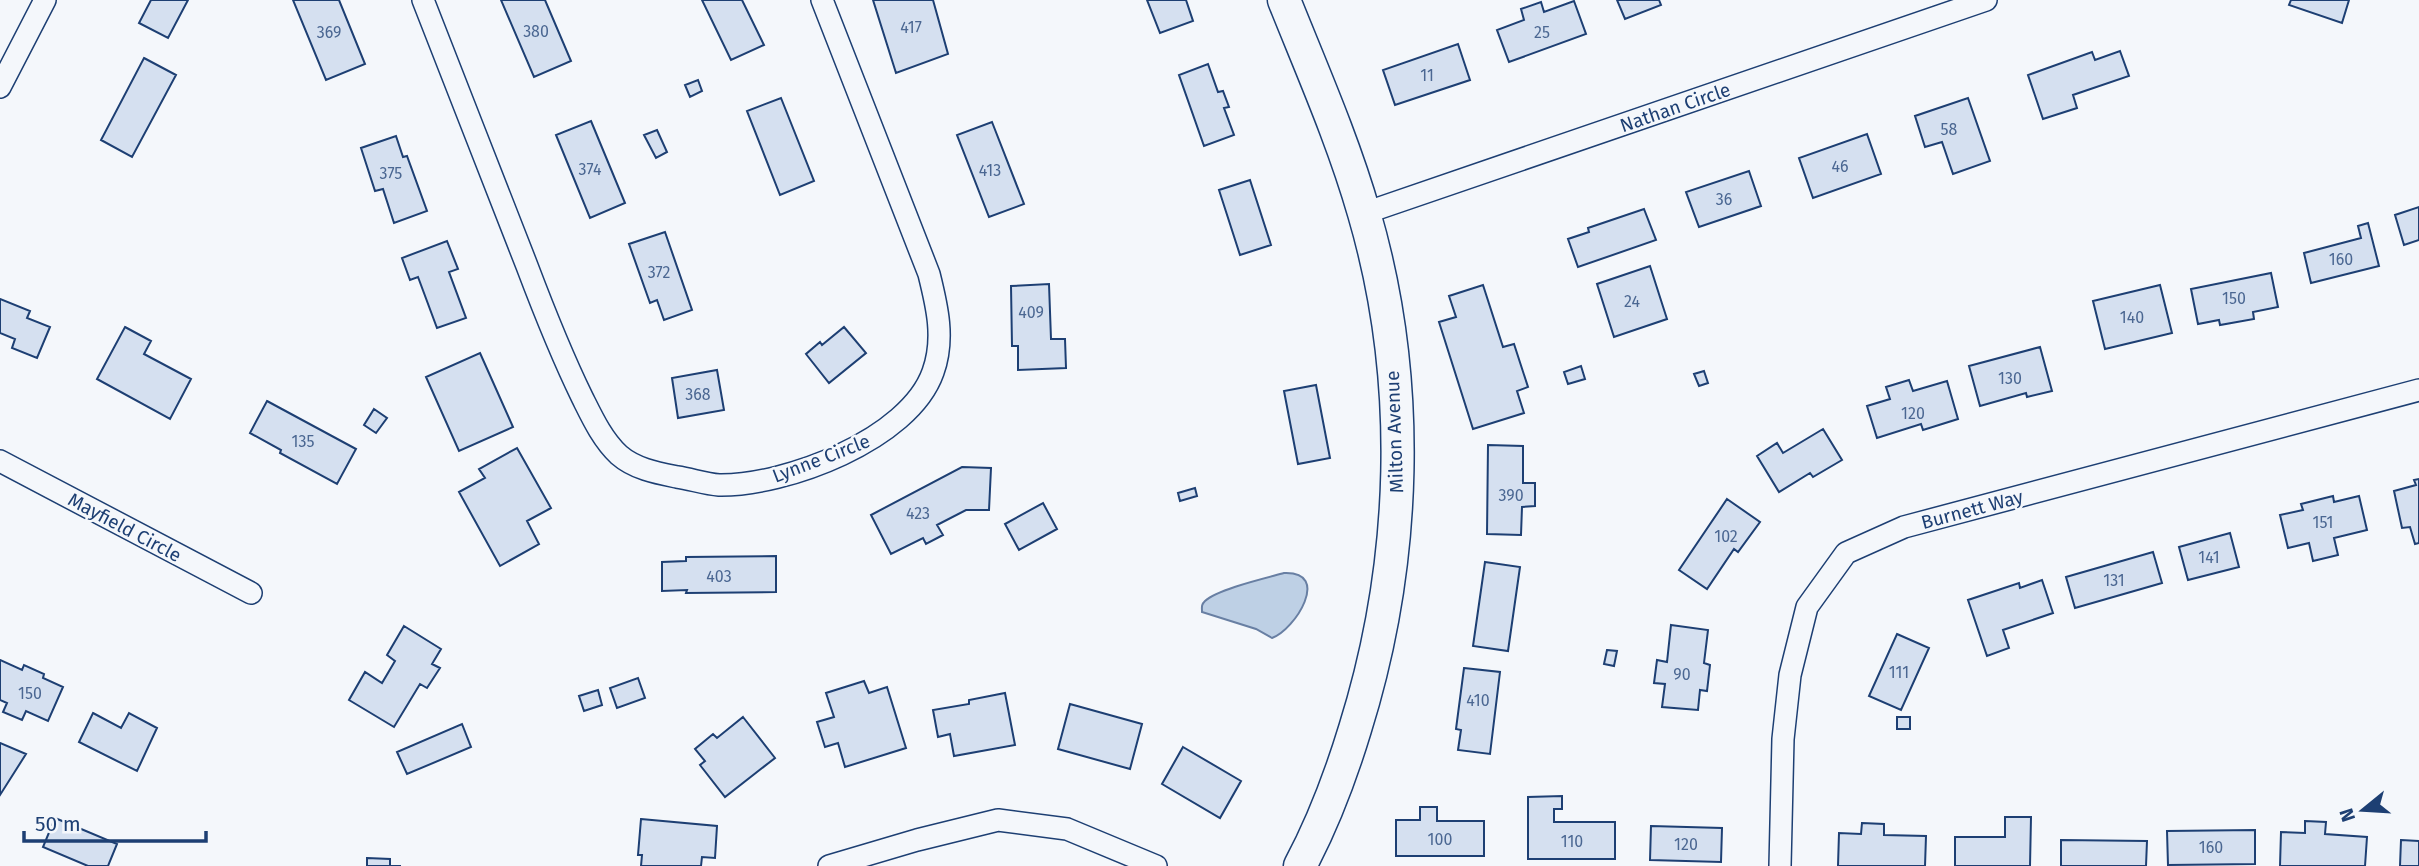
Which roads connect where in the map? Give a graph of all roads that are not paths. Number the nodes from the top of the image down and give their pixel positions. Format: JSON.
{"nodes":[{"id":1,"x":46,"y":0,"type":"edge"},
{"id":2,"x":424,"y":0,"type":"edge"},
{"id":3,"x":822,"y":0,"type":"edge"},
{"id":4,"x":1284,"y":0,"type":"edge"},
{"id":5,"x":1986,"y":0,"type":"edge"},
{"id":6,"x":0,"y":86,"type":"edge"},
{"id":7,"x":1365,"y":213,"type":"junction"},
{"id":8,"x":2419,"y":390,"type":"edge"},
{"id":9,"x":0,"y":461,"type":"edge"},
{"id":10,"x":250,"y":593,"type":"dead end"},
{"id":11,"x":829,"y":866,"type":"edge"},
{"id":12,"x":1156,"y":866,"type":"edge"},
{"id":13,"x":1300,"y":866,"type":"edge"},
{"id":14,"x":1780,"y":866,"type":"edge"}],
"edges":[{"from":1,"to":6,"type":"street"},
{"from":2,"to":3,"type":"street","name":"Lynne Circle"},
{"from":4,"to":7,"type":"street","name":"Milton Avenue"},
{"from":5,"to":7,"type":"street","name":"Nathan Circle"},
{"from":7,"to":13,"type":"street","name":"Milton Avenue"},
{"from":8,"to":14,"type":"street","name":"Burnett Way"},
{"from":9,"to":10,"type":"street","name":"Mayfield Circle"},
{"from":11,"to":12,"type":"street"}]}
